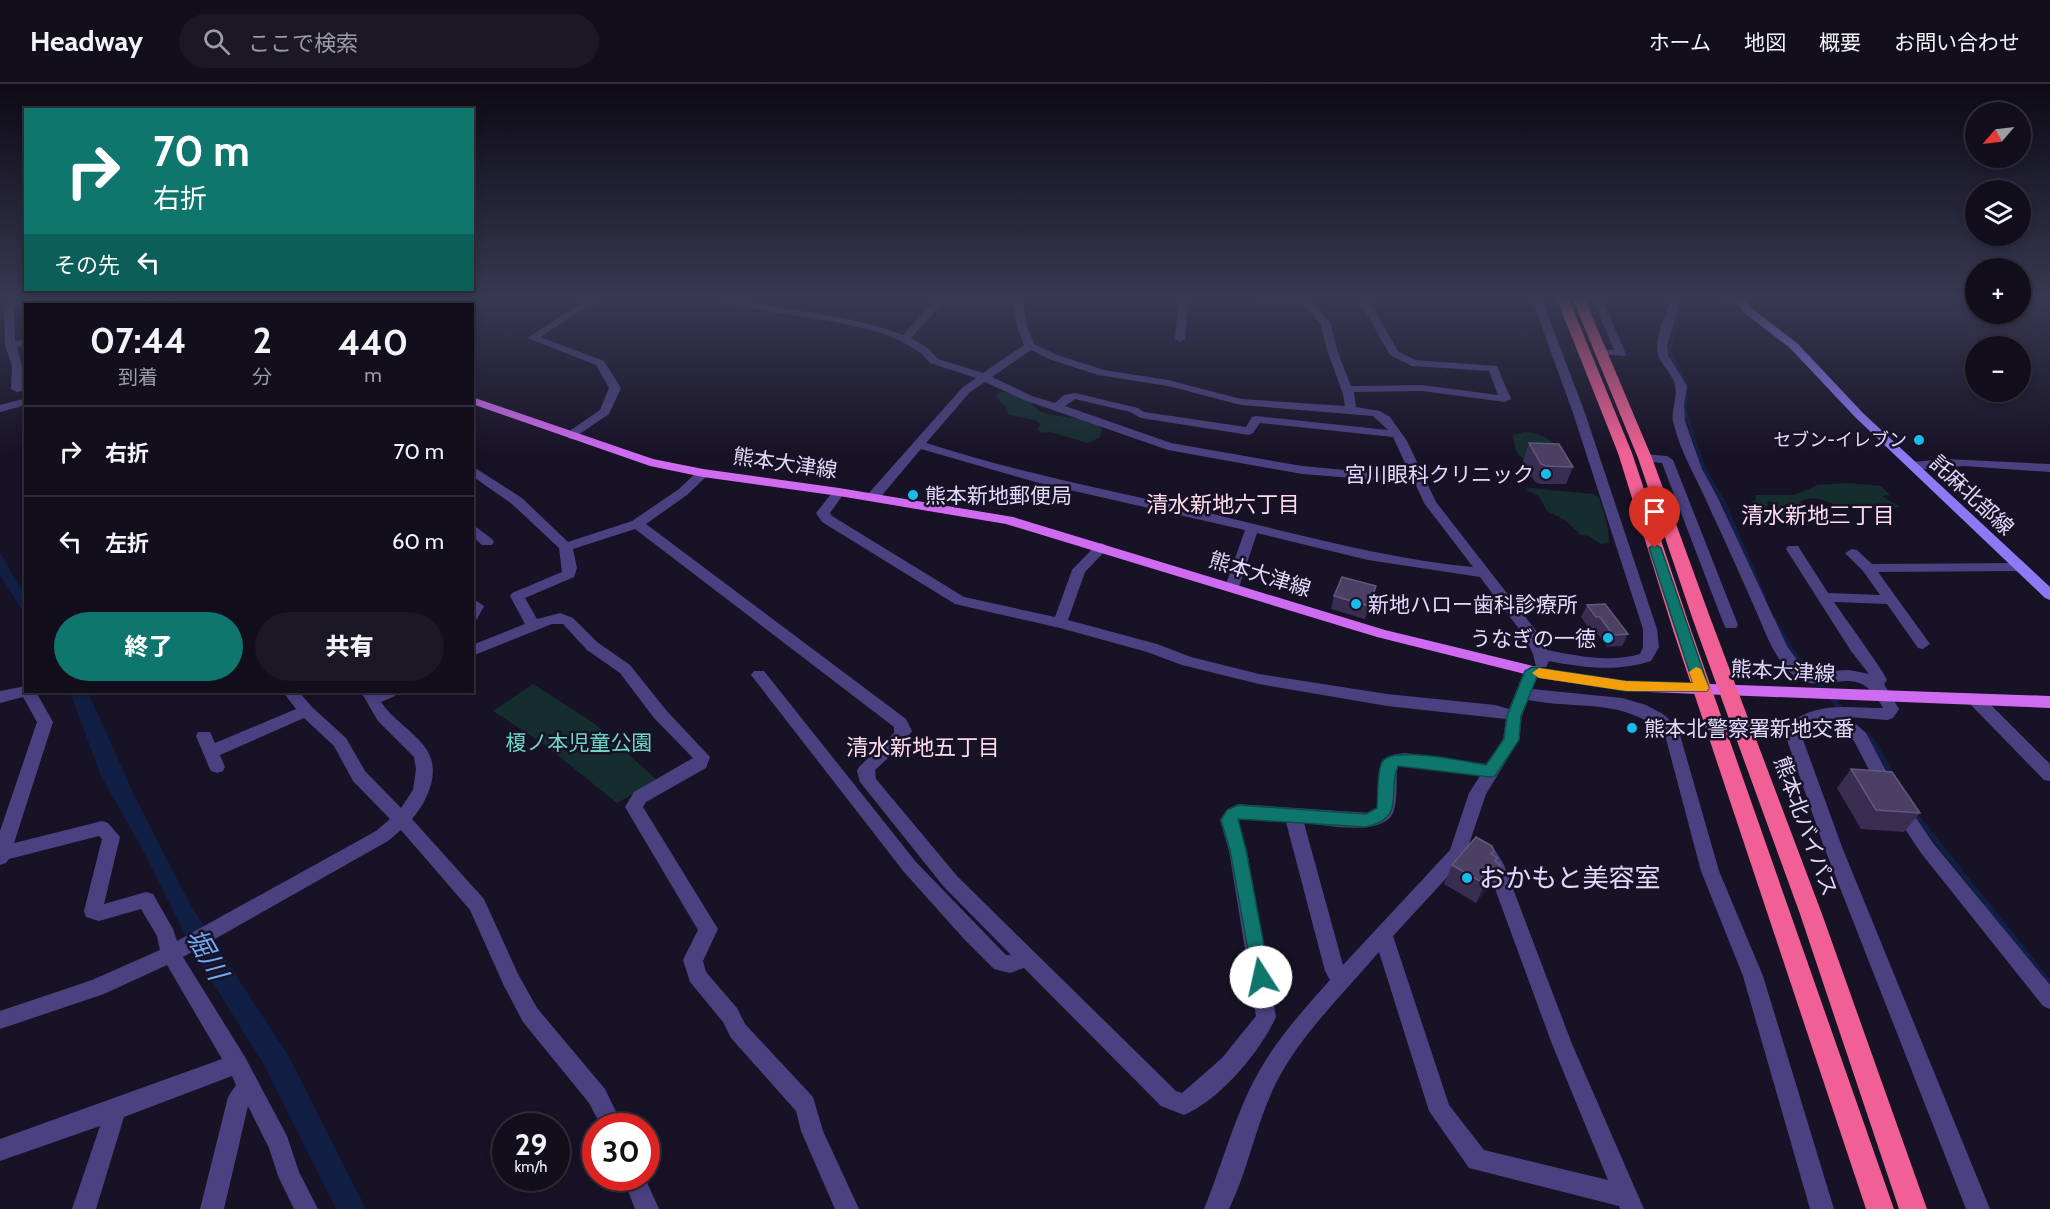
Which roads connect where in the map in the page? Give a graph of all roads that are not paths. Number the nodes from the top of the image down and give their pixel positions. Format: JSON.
{"nodes":[{"id":1,"x":10,"y":350,"type":"edge"},
{"id":2,"x":563,"y":350,"type":"edge"},
{"id":3,"x":922,"y":350,"type":"edge"},
{"id":4,"x":1025,"y":350,"type":"edge"},
{"id":5,"x":1037,"y":350,"type":"edge"},
{"id":6,"x":1332,"y":350,"type":"edge"},
{"id":7,"x":1392,"y":350,"type":"edge"},
{"id":8,"x":1555,"y":350,"type":"edge"},
{"id":9,"x":1589,"y":350,"type":"edge"},
{"id":10,"x":1601,"y":350,"type":"edge"},
{"id":11,"x":1662,"y":350,"type":"edge"},
{"id":12,"x":1797,"y":350,"type":"edge"},
{"id":13,"x":21,"y":364,"type":"edge"},
{"id":14,"x":983,"y":377,"type":"junction"},
{"id":15,"x":21,"y":388,"type":"edge"},
{"id":16,"x":1347,"y":388,"type":"junction"},
{"id":17,"x":474,"y":401,"type":"edge"},
{"id":18,"x":24,"y":403,"type":"edge"},
{"id":19,"x":1057,"y":408,"type":"junction"},
{"id":20,"x":0,"y":410,"type":"edge"},
{"id":21,"x":1351,"y":410,"type":"junction"},
{"id":22,"x":1395,"y":434,"type":"junction"},
{"id":23,"x":572,"y":435,"type":"junction"},
{"id":24,"x":920,"y":445,"type":"junction"},
{"id":25,"x":1645,"y":458,"type":"junction"},
{"id":26,"x":1912,"y":466,"type":"junction"},
{"id":27,"x":2050,"y":468,"type":"edge"},
{"id":28,"x":474,"y":471,"type":"edge"},
{"id":29,"x":703,"y":473,"type":"junction"},
{"id":30,"x":1419,"y":480,"type":"junction"},
{"id":31,"x":839,"y":492,"type":"junction"},
{"id":32,"x":873,"y":497,"type":"junction"},
{"id":33,"x":637,"y":524,"type":"junction"},
{"id":34,"x":1252,"y":528,"type":"junction"},
{"id":35,"x":474,"y":530,"type":"edge"},
{"id":36,"x":487,"y":542,"type":"dead end"},
{"id":37,"x":566,"y":547,"type":"junction"},
{"id":38,"x":1102,"y":547,"type":"junction"},
{"id":39,"x":1793,"y":549,"type":"dead end"},
{"id":40,"x":1852,"y":553,"type":"dead end"},
{"id":41,"x":1682,"y":559,"type":"junction"},
{"id":42,"x":1707,"y":562,"type":"junction"},
{"id":43,"x":2022,"y":567,"type":"junction"},
{"id":44,"x":1868,"y":568,"type":"junction"},
{"id":45,"x":1485,"y":573,"type":"junction"},
{"id":46,"x":1232,"y":587,"type":"junction"},
{"id":47,"x":2050,"y":595,"type":"edge"},
{"id":48,"x":1825,"y":597,"type":"junction"},
{"id":49,"x":1891,"y":600,"type":"junction"},
{"id":50,"x":1060,"y":623,"type":"junction"},
{"id":51,"x":533,"y":624,"type":"junction"},
{"id":52,"x":1731,"y":625,"type":"dead end"},
{"id":53,"x":1923,"y":644,"type":"dead end"},
{"id":54,"x":474,"y":650,"type":"edge"},
{"id":55,"x":1541,"y":654,"type":"junction"},
{"id":56,"x":1537,"y":672,"type":"junction"},
{"id":57,"x":759,"y":675,"type":"dead end"},
{"id":58,"x":1702,"y":688,"type":"junction"},
{"id":59,"x":1729,"y":689,"type":"junction"},
{"id":60,"x":1880,"y":690,"type":"junction"},
{"id":61,"x":24,"y":692,"type":"edge"},
{"id":62,"x":28,"y":693,"type":"edge"},
{"id":63,"x":292,"y":693,"type":"edge"},
{"id":64,"x":1523,"y":693,"type":"junction"},
{"id":65,"x":370,"y":696,"type":"edge"},
{"id":66,"x":0,"y":697,"type":"edge"},
{"id":67,"x":1976,"y":700,"type":"junction"},
{"id":68,"x":2050,"y":702,"type":"edge"},
{"id":69,"x":306,"y":711,"type":"junction"},
{"id":70,"x":1833,"y":713,"type":"junction"},
{"id":71,"x":1514,"y":716,"type":"junction"},
{"id":72,"x":211,"y":752,"type":"dead end"},
{"id":73,"x":1490,"y":771,"type":"junction"},
{"id":74,"x":2050,"y":775,"type":"edge"},
{"id":75,"x":1294,"y":817,"type":"junction"},
{"id":76,"x":402,"y":820,"type":"junction"},
{"id":77,"x":1465,"y":837,"type":"junction"},
{"id":78,"x":0,"y":855,"type":"edge"},
{"id":79,"x":1383,"y":934,"type":"junction"},
{"id":80,"x":175,"y":951,"type":"junction"},
{"id":81,"x":1026,"y":958,"type":"junction"},
{"id":82,"x":1343,"y":980,"type":"junction"},
{"id":83,"x":2050,"y":1000,"type":"edge"},
{"id":84,"x":0,"y":1020,"type":"edge"},
{"id":85,"x":237,"y":1064,"type":"junction"},
{"id":86,"x":249,"y":1087,"type":"junction"},
{"id":87,"x":114,"y":1110,"type":"junction"},
{"id":88,"x":606,"y":1113,"type":"edge"},
{"id":89,"x":0,"y":1149,"type":"edge"},
{"id":90,"x":639,"y":1191,"type":"edge"},
{"id":91,"x":1629,"y":1203,"type":"edge"},
{"id":92,"x":84,"y":1209,"type":"edge"},
{"id":93,"x":212,"y":1209,"type":"edge"},
{"id":94,"x":306,"y":1209,"type":"edge"},
{"id":95,"x":647,"y":1209,"type":"edge"},
{"id":96,"x":847,"y":1209,"type":"edge"},
{"id":97,"x":1216,"y":1209,"type":"edge"},
{"id":98,"x":1822,"y":1209,"type":"edge"},
{"id":99,"x":1880,"y":1209,"type":"edge"},
{"id":100,"x":1913,"y":1209,"type":"edge"},
{"id":101,"x":1978,"y":1209,"type":"edge"}],
"edges":[{"from":1,"to":13,"type":"street"},
{"from":2,"to":23,"type":"street"},
{"from":3,"to":14,"type":"street"},
{"from":4,"to":14,"type":"street"},
{"from":5,"to":21,"type":"street"},
{"from":6,"to":16,"type":"street"},
{"from":7,"to":16,"type":"street"},
{"from":8,"to":55,"type":"street"},
{"from":9,"to":58,"type":"highway","name":"熊本北バイパス"},
{"from":10,"to":25,"type":"highway","name":"熊本北バイパス"},
{"from":11,"to":60,"type":"street"},
{"from":12,"to":26,"type":"main road","name":"託麻北部線"},
{"from":13,"to":15,"type":"street"},
{"from":14,"to":19,"type":"street"},
{"from":14,"to":24,"type":"street"},
{"from":15,"to":18,"type":"street"},
{"from":16,"to":21,"type":"street"},
{"from":17,"to":23,"type":"main road","name":"熊本大津線"},
{"from":18,"to":20,"type":"street"},
{"from":19,"to":22,"type":"street"},
{"from":19,"to":30,"type":"street"},
{"from":21,"to":22,"type":"street"},
{"from":22,"to":30,"type":"street"},
{"from":23,"to":29,"type":"main road","name":"熊本大津線"},
{"from":24,"to":32,"type":"street"},
{"from":24,"to":34,"type":"street"},
{"from":25,"to":41,"type":"highway","name":"熊本北バイパス"},
{"from":25,"to":42,"type":"street"},
{"from":26,"to":27,"type":"street"},
{"from":26,"to":43,"type":"main road","name":"託麻北部線"},
{"from":28,"to":37,"type":"street"},
{"from":29,"to":31,"type":"main road","name":"熊本大津線"},
{"from":29,"to":33,"type":"street"},
{"from":30,"to":45,"type":"street"},
{"from":31,"to":32,"type":"main road","name":"熊本大津線"},
{"from":31,"to":50,"type":"street"},
{"from":32,"to":38,"type":"main road","name":"熊本大津線"},
{"from":33,"to":37,"type":"street"},
{"from":33,"to":81,"type":"street"},
{"from":34,"to":45,"type":"street"},
{"from":34,"to":46,"type":"street"},
{"from":35,"to":36,"type":"street"},
{"from":37,"to":51,"type":"street"},
{"from":38,"to":46,"type":"main road","name":"熊本大津線"},
{"from":38,"to":50,"type":"street"},
{"from":39,"to":48,"type":"street"},
{"from":40,"to":44,"type":"street"},
{"from":41,"to":42,"type":"street"},
{"from":41,"to":59,"type":"highway","name":"熊本北バイパス"},
{"from":42,"to":52,"type":"street"},
{"from":43,"to":44,"type":"street"},
{"from":43,"to":47,"type":"main road","name":"託麻北部線"},
{"from":44,"to":49,"type":"street"},
{"from":45,"to":55,"type":"street"},
{"from":46,"to":56,"type":"main road","name":"熊本大津線"},
{"from":48,"to":49,"type":"street"},
{"from":48,"to":60,"type":"street"},
{"from":49,"to":53,"type":"street"},
{"from":50,"to":71,"type":"street"},
{"from":51,"to":54,"type":"street"},
{"from":51,"to":96,"type":"street"},
{"from":55,"to":56,"type":"street"},
{"from":56,"to":58,"type":"main road","name":"熊本大津線"},
{"from":56,"to":64,"type":"street"},
{"from":57,"to":81,"type":"street"},
{"from":58,"to":59,"type":"main road","name":"熊本大津線"},
{"from":58,"to":99,"type":"highway","name":"熊本北バイパス"},
{"from":59,"to":60,"type":"main road","name":"熊本大津線"},
{"from":59,"to":100,"type":"highway","name":"熊本北バイパス"},
{"from":60,"to":67,"type":"main road","name":"熊本大津線"},
{"from":60,"to":70,"type":"street"},
{"from":61,"to":66,"type":"street"},
{"from":62,"to":78,"type":"street"},
{"from":63,"to":69,"type":"street"},
{"from":64,"to":71,"type":"street"},
{"from":64,"to":98,"type":"street"},
{"from":65,"to":76,"type":"street"},
{"from":67,"to":68,"type":"main road","name":"熊本大津線"},
{"from":67,"to":74,"type":"street"},
{"from":69,"to":72,"type":"street"},
{"from":69,"to":76,"type":"street"},
{"from":70,"to":83,"type":"street"},
{"from":70,"to":101,"type":"street"},
{"from":71,"to":73,"type":"street"},
{"from":73,"to":75,"type":"street"},
{"from":73,"to":77,"type":"street"},
{"from":75,"to":81,"type":"street"},
{"from":75,"to":82,"type":"street"},
{"from":76,"to":80,"type":"street"},
{"from":76,"to":88,"type":"street"},
{"from":77,"to":79,"type":"street"},
{"from":77,"to":91,"type":"street"},
{"from":78,"to":80,"type":"street"},
{"from":79,"to":82,"type":"street"},
{"from":79,"to":91,"type":"street"},
{"from":80,"to":84,"type":"street"},
{"from":80,"to":85,"type":"street"},
{"from":82,"to":97,"type":"street"},
{"from":85,"to":86,"type":"street"},
{"from":85,"to":87,"type":"street"},
{"from":86,"to":93,"type":"street"},
{"from":86,"to":94,"type":"street"},
{"from":87,"to":89,"type":"street"},
{"from":87,"to":92,"type":"street"},
{"from":90,"to":95,"type":"street"}]}
